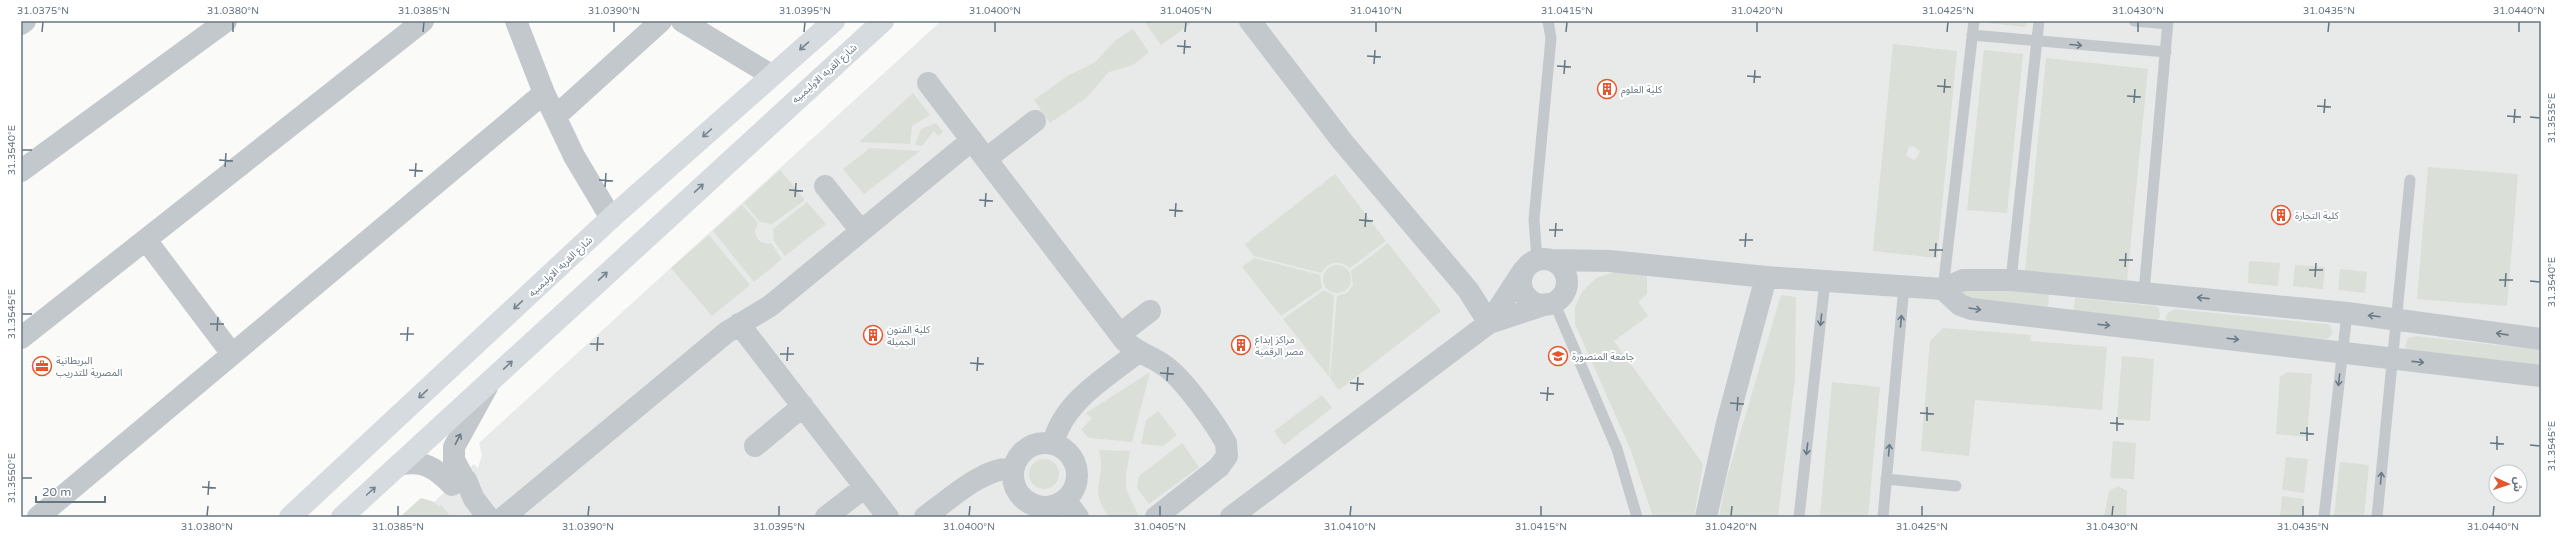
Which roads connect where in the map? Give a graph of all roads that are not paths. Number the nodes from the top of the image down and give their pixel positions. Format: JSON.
{"nodes":[{"id":1,"x":25,"y":21,"type":"edge"},
{"id":2,"x":226,"y":21,"type":"edge"},
{"id":3,"x":423,"y":21,"type":"edge"},
{"id":4,"x":516,"y":21,"type":"edge"},
{"id":5,"x":661,"y":21,"type":"edge"},
{"id":6,"x":682,"y":21,"type":"edge"},
{"id":7,"x":883,"y":21,"type":"edge"},
{"id":8,"x":1250,"y":21,"type":"edge"},
{"id":9,"x":1548,"y":21,"type":"edge"},
{"id":10,"x":1974,"y":21,"type":"edge"},
{"id":11,"x":2039,"y":21,"type":"edge"},
{"id":12,"x":2134,"y":21,"type":"edge"},
{"id":13,"x":2168,"y":23,"type":"edge"},
{"id":14,"x":21,"y":24,"type":"edge"},
{"id":15,"x":831,"y":24,"type":"edge"},
{"id":16,"x":1972,"y":35,"type":"junction"},
{"id":17,"x":2037,"y":41,"type":"junction"},
{"id":18,"x":848,"y":50,"type":"junction"},
{"id":19,"x":2166,"y":52,"type":"junction"},
{"id":20,"x":771,"y":76,"type":"junction"},
{"id":21,"x":928,"y":83,"type":"dead end"},
{"id":22,"x":544,"y":93,"type":"junction"},
{"id":23,"x":556,"y":116,"type":"junction"},
{"id":24,"x":1035,"y":122,"type":"dead end"},
{"id":25,"x":972,"y":140,"type":"junction"},
{"id":26,"x":986,"y":159,"type":"junction"},
{"id":27,"x":21,"y":171,"type":"edge"},
{"id":28,"x":2410,"y":180,"type":"dead end"},
{"id":29,"x":825,"y":186,"type":"dead end"},
{"id":30,"x":611,"y":218,"type":"junction"},
{"id":31,"x":862,"y":231,"type":"junction"},
{"id":32,"x":146,"y":240,"type":"junction"},
{"id":33,"x":1599,"y":262,"type":"junction"},
{"id":34,"x":1537,"y":264,"type":"junction"},
{"id":35,"x":1766,"y":277,"type":"junction"},
{"id":36,"x":2011,"y":280,"type":"junction"},
{"id":37,"x":1825,"y":281,"type":"junction"},
{"id":38,"x":2062,"y":284,"type":"junction"},
{"id":39,"x":1904,"y":286,"type":"junction"},
{"id":40,"x":1943,"y":289,"type":"junction"},
{"id":41,"x":2144,"y":292,"type":"junction"},
{"id":42,"x":1555,"y":299,"type":"junction"},
{"id":43,"x":1150,"y":311,"type":"dead end"},
{"id":44,"x":2347,"y":313,"type":"junction"},
{"id":45,"x":2396,"y":319,"type":"junction"},
{"id":46,"x":2059,"y":320,"type":"junction"},
{"id":47,"x":1489,"y":323,"type":"junction"},
{"id":48,"x":739,"y":324,"type":"junction"},
{"id":49,"x":1120,"y":334,"type":"junction"},
{"id":50,"x":21,"y":338,"type":"edge"},
{"id":51,"x":2541,"y":340,"type":"edge"},
{"id":52,"x":1138,"y":352,"type":"junction"},
{"id":53,"x":2342,"y":353,"type":"junction"},
{"id":54,"x":232,"y":354,"type":"junction"},
{"id":55,"x":2392,"y":359,"type":"junction"},
{"id":56,"x":2541,"y":376,"type":"edge"},
{"id":57,"x":489,"y":382,"type":"junction"},
{"id":58,"x":803,"y":406,"type":"junction"},
{"id":59,"x":1053,"y":444,"type":"junction"},
{"id":60,"x":755,"y":446,"type":"dead end"},
{"id":61,"x":399,"y":465,"type":"junction"},
{"id":62,"x":1013,"y":469,"type":"junction"},
{"id":63,"x":1886,"y":479,"type":"junction"},
{"id":64,"x":462,"y":486,"type":"junction"},
{"id":65,"x":1956,"y":486,"type":"dead end"},
{"id":66,"x":865,"y":487,"type":"junction"},
{"id":67,"x":1072,"y":508,"type":"edge"},
{"id":68,"x":38,"y":517,"type":"edge"},
{"id":69,"x":290,"y":517,"type":"edge"},
{"id":70,"x":342,"y":517,"type":"edge"},
{"id":71,"x":488,"y":517,"type":"edge"},
{"id":72,"x":504,"y":517,"type":"edge"},
{"id":73,"x":826,"y":517,"type":"edge"},
{"id":74,"x":888,"y":517,"type":"edge"},
{"id":75,"x":925,"y":517,"type":"edge"},
{"id":76,"x":1156,"y":517,"type":"edge"},
{"id":77,"x":1230,"y":517,"type":"edge"},
{"id":78,"x":1637,"y":517,"type":"edge"},
{"id":79,"x":1706,"y":517,"type":"edge"},
{"id":80,"x":1799,"y":517,"type":"edge"},
{"id":81,"x":1883,"y":517,"type":"edge"},
{"id":82,"x":2324,"y":517,"type":"edge"},
{"id":83,"x":2377,"y":517,"type":"edge"}],
"edges":[{"from":1,"to":14,"type":"street"},
{"from":2,"to":27,"type":"street"},
{"from":3,"to":32,"type":"street"},
{"from":4,"to":22,"type":"street"},
{"from":5,"to":23,"type":"street"},
{"from":6,"to":20,"type":"street"},
{"from":7,"to":18,"type":"main road","name":"شارع القريه الاوليمبيه"},
{"from":8,"to":47,"type":"street"},
{"from":9,"to":34,"type":"lane"},
{"from":10,"to":16,"type":"lane"},
{"from":11,"to":17,"type":"lane"},
{"from":12,"to":13,"type":"lane"},
{"from":13,"to":19,"type":"lane"},
{"from":15,"to":18,"type":"main road"},
{"from":15,"to":20,"type":"main road","name":"شارع القريه الاوليمبيه","one_way":true},
{"from":16,"to":17,"type":"lane"},
{"from":16,"to":40,"type":"lane"},
{"from":17,"to":19,"type":"lane","one_way":true},
{"from":17,"to":36,"type":"lane"},
{"from":57,"to":18,"type":"main road","name":"شارع القريه الاوليمبيه","one_way":true},
{"from":19,"to":41,"type":"lane"},
{"from":20,"to":30,"type":"main road","name":"شارع القريه الاوليمبيه","one_way":true},
{"from":21,"to":25,"type":"street"},
{"from":22,"to":23,"type":"street"},
{"from":22,"to":54,"type":"street"},
{"from":23,"to":30,"type":"street"},
{"from":24,"to":26,"type":"street"},
{"from":25,"to":26,"type":"street"},
{"from":25,"to":31,"type":"street"},
{"from":26,"to":49,"type":"street"},
{"from":28,"to":45,"type":"lane"},
{"from":29,"to":31,"type":"street"},
{"from":30,"to":69,"type":"main road","name":"شارع القريه الاوليمبيه","one_way":true},
{"from":31,"to":48,"type":"street"},
{"from":32,"to":50,"type":"street"},
{"from":32,"to":54,"type":"street"},
{"from":33,"to":34,"type":"street"},
{"from":33,"to":35,"type":"street"},
{"from":33,"to":42,"type":"street"},
{"from":34,"to":42,"type":"street"},
{"from":34,"to":42,"type":"street"},
{"from":34,"to":47,"type":"street"},
{"from":35,"to":37,"type":"street"},
{"from":35,"to":79,"type":"street"},
{"from":36,"to":38,"type":"street"},
{"from":36,"to":40,"type":"street"},
{"from":37,"to":39,"type":"street"},
{"from":37,"to":80,"type":"lane","one_way":true},
{"from":38,"to":41,"type":"street"},
{"from":38,"to":46,"type":"street"},
{"from":39,"to":40,"type":"street"},
{"from":63,"to":39,"type":"lane","one_way":true},
{"from":40,"to":46,"type":"street","one_way":true},
{"from":44,"to":41,"type":"street","one_way":true},
{"from":42,"to":47,"type":"street"},
{"from":42,"to":78,"type":"lane"},
{"from":43,"to":49,"type":"street"},
{"from":45,"to":44,"type":"street","one_way":true},
{"from":44,"to":53,"type":"lane"},
{"from":51,"to":45,"type":"street","one_way":true},
{"from":45,"to":55,"type":"lane"},
{"from":46,"to":53,"type":"street","one_way":true},
{"from":47,"to":77,"type":"street"},
{"from":48,"to":58,"type":"street"},
{"from":48,"to":72,"type":"street"},
{"from":49,"to":52,"type":"street"},
{"from":52,"to":59,"type":"street"},
{"from":52,"to":76,"type":"street"},
{"from":53,"to":55,"type":"street"},
{"from":53,"to":82,"type":"lane","one_way":true},
{"from":54,"to":68,"type":"street"},
{"from":55,"to":56,"type":"street","one_way":true},
{"from":83,"to":55,"type":"lane","one_way":true},
{"from":57,"to":61,"type":"main road","name":"شارع القريه الاوليمبيه"},
{"from":64,"to":57,"type":"street","one_way":true},
{"from":58,"to":60,"type":"street"},
{"from":58,"to":66,"type":"street"},
{"from":59,"to":62,"type":"street"},
{"from":59,"to":67,"type":"street"},
{"from":61,"to":64,"type":"street"},
{"from":70,"to":61,"type":"main road","name":"شارع القريه الاوليمبيه","one_way":true},
{"from":62,"to":67,"type":"street"},
{"from":62,"to":75,"type":"street"},
{"from":63,"to":65,"type":"lane"},
{"from":63,"to":81,"type":"lane"},
{"from":64,"to":71,"type":"street"},
{"from":66,"to":73,"type":"street"},
{"from":66,"to":74,"type":"street"}]}
